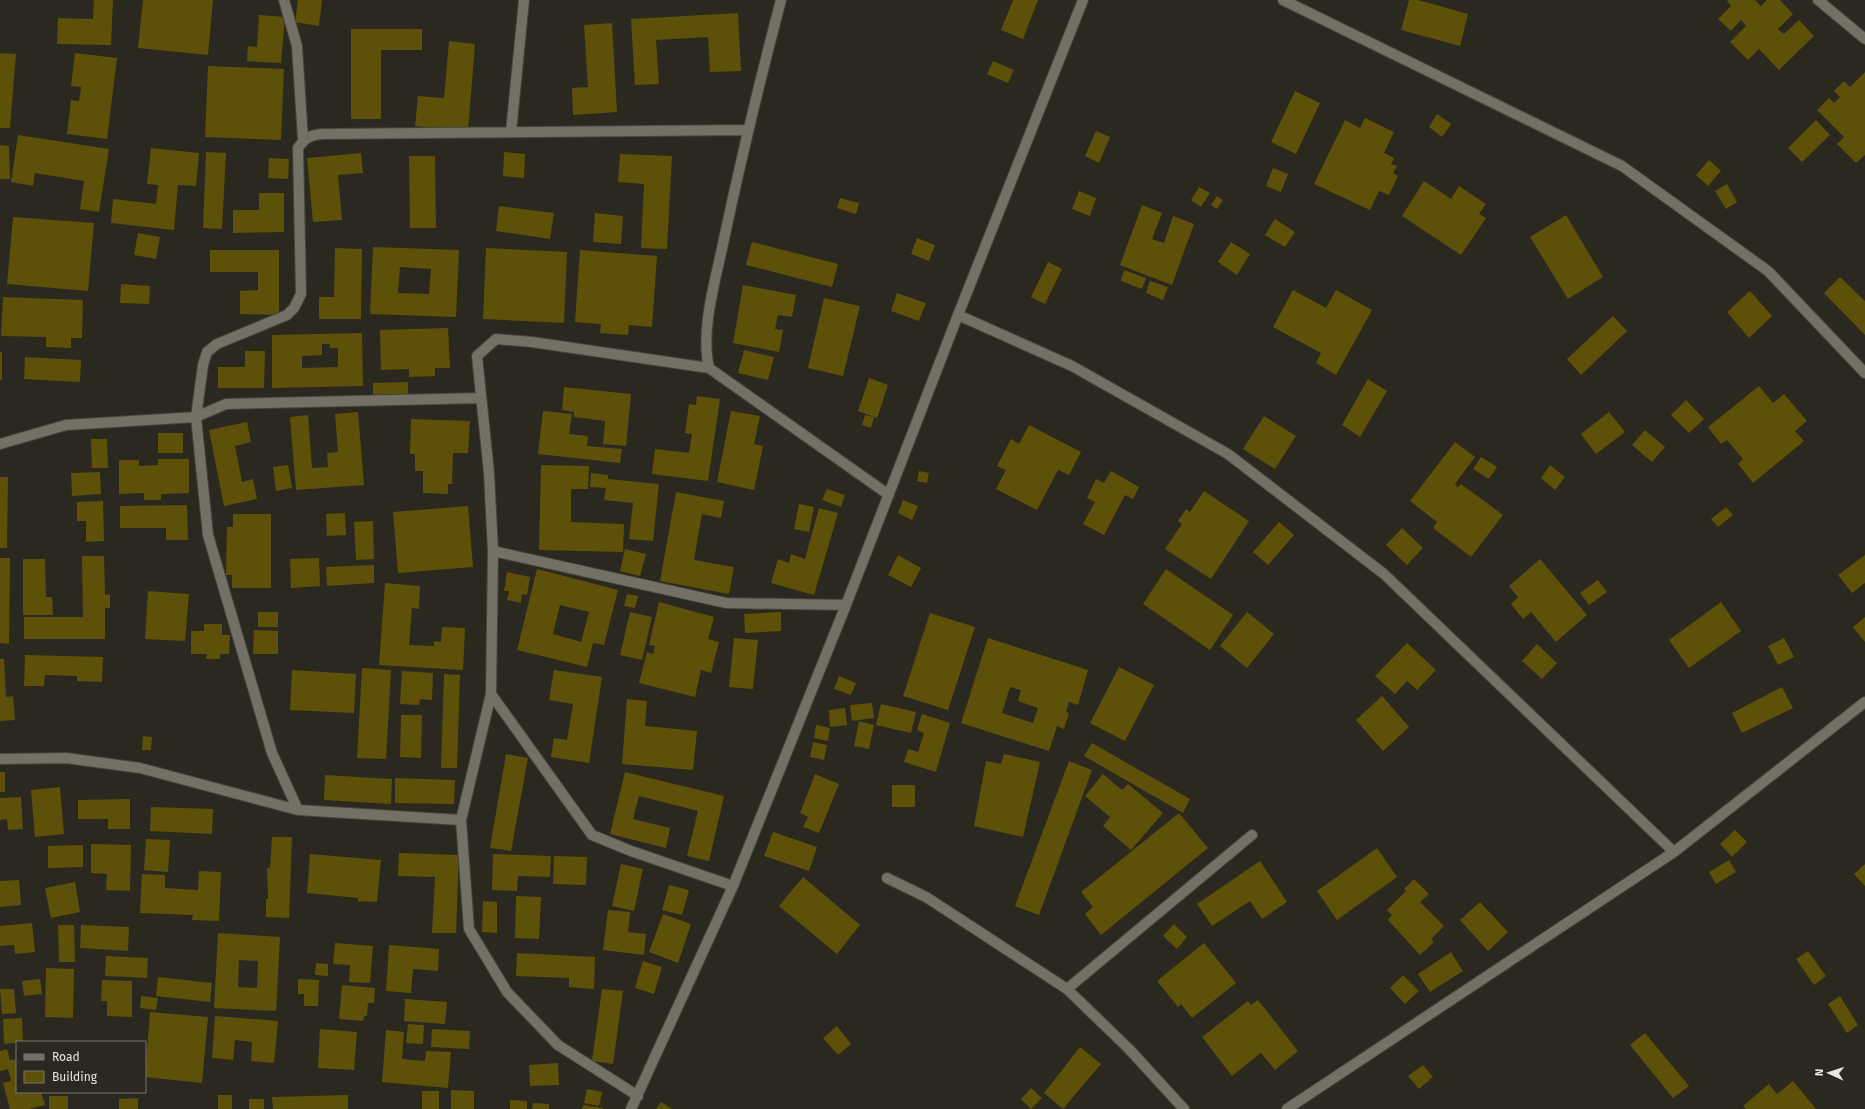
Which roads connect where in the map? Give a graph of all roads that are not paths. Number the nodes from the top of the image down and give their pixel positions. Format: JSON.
{"nodes":[{"id":1,"x":284,"y":0,"type":"edge"},
{"id":2,"x":524,"y":0,"type":"edge"},
{"id":3,"x":781,"y":0,"type":"edge"},
{"id":4,"x":1084,"y":0,"type":"edge"},
{"id":5,"x":1283,"y":0,"type":"edge"},
{"id":6,"x":1818,"y":0,"type":"edge"},
{"id":7,"x":1865,"y":39,"type":"edge"},
{"id":8,"x":747,"y":130,"type":"junction"},
{"id":9,"x":512,"y":132,"type":"junction"},
{"id":10,"x":303,"y":140,"type":"junction"},
{"id":11,"x":958,"y":315,"type":"junction"},
{"id":12,"x":709,"y":368,"type":"junction"},
{"id":13,"x":1865,"y":373,"type":"edge"},
{"id":14,"x":481,"y":398,"type":"junction"},
{"id":15,"x":196,"y":417,"type":"junction"},
{"id":16,"x":0,"y":444,"type":"edge"},
{"id":17,"x":889,"y":495,"type":"junction"},
{"id":18,"x":493,"y":551,"type":"junction"},
{"id":19,"x":846,"y":605,"type":"junction"},
{"id":20,"x":491,"y":694,"type":"junction"},
{"id":21,"x":1865,"y":702,"type":"edge"},
{"id":22,"x":0,"y":759,"type":"edge"},
{"id":23,"x":298,"y":810,"type":"junction"},
{"id":24,"x":461,"y":820,"type":"junction"},
{"id":25,"x":1252,"y":835,"type":"dead end"},
{"id":26,"x":1674,"y":852,"type":"junction"},
{"id":27,"x":887,"y":878,"type":"dead end"},
{"id":28,"x":733,"y":886,"type":"junction"},
{"id":29,"x":1067,"y":989,"type":"junction"},
{"id":30,"x":638,"y":1096,"type":"junction"},
{"id":31,"x":631,"y":1109,"type":"edge"},
{"id":32,"x":1184,"y":1109,"type":"edge"},
{"id":33,"x":1287,"y":1109,"type":"edge"}],
"edges":[{"from":1,"to":10,"type":"street"},
{"from":2,"to":9,"type":"street"},
{"from":3,"to":8,"type":"street"},
{"from":4,"to":11,"type":"street"},
{"from":5,"to":13,"type":"street"},
{"from":6,"to":7,"type":"street"},
{"from":8,"to":9,"type":"street"},
{"from":8,"to":12,"type":"street"},
{"from":9,"to":10,"type":"street"},
{"from":10,"to":15,"type":"street"},
{"from":11,"to":17,"type":"street"},
{"from":11,"to":26,"type":"street"},
{"from":12,"to":14,"type":"street"},
{"from":12,"to":17,"type":"street"},
{"from":14,"to":15,"type":"street"},
{"from":14,"to":18,"type":"street"},
{"from":15,"to":16,"type":"street"},
{"from":15,"to":23,"type":"street"},
{"from":17,"to":19,"type":"street"},
{"from":18,"to":19,"type":"street"},
{"from":18,"to":20,"type":"street"},
{"from":19,"to":28,"type":"street"},
{"from":20,"to":24,"type":"street"},
{"from":20,"to":28,"type":"street"},
{"from":21,"to":26,"type":"street"},
{"from":22,"to":23,"type":"street"},
{"from":23,"to":24,"type":"street"},
{"from":24,"to":30,"type":"street"},
{"from":25,"to":29,"type":"street"},
{"from":26,"to":33,"type":"street"},
{"from":27,"to":29,"type":"street"},
{"from":28,"to":30,"type":"street"},
{"from":29,"to":32,"type":"street"},
{"from":30,"to":31,"type":"street"}]}
